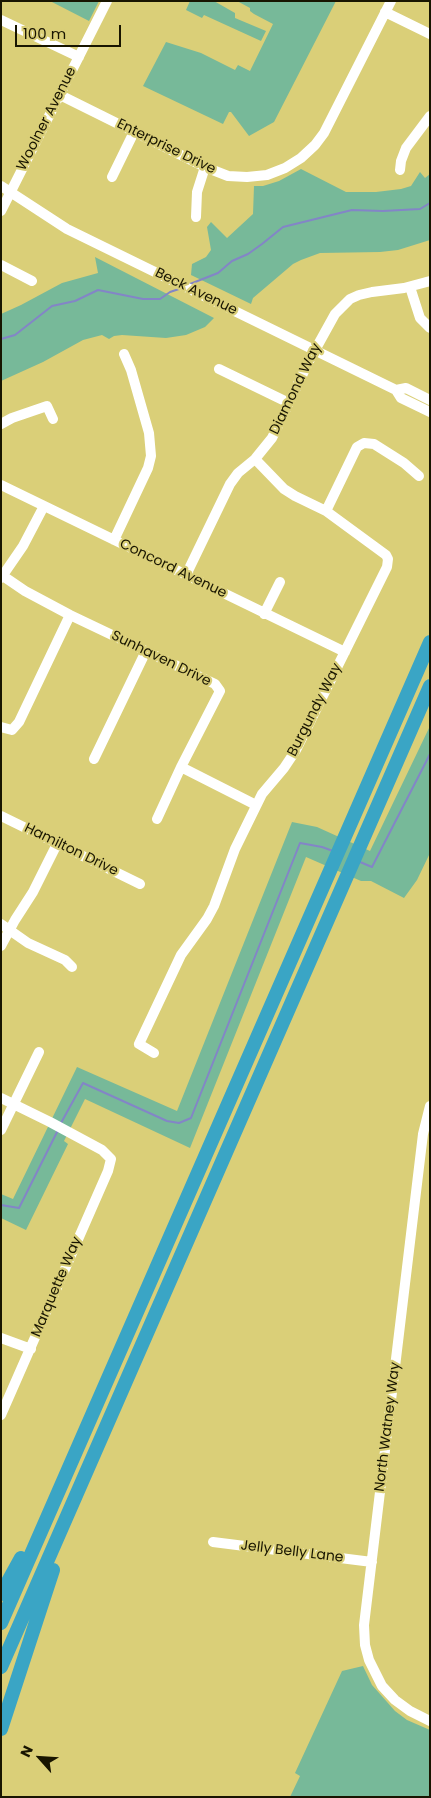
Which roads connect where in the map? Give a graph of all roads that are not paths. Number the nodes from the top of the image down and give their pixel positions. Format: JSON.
{"nodes":[{"id":1,"x":107,"y":1,"type":"edge"},
{"id":2,"x":391,"y":1,"type":"edge"},
{"id":3,"x":385,"y":12,"type":"junction"},
{"id":4,"x":2,"y":22,"type":"edge"},
{"id":5,"x":430,"y":34,"type":"edge"},
{"id":6,"x":79,"y":57,"type":"junction"},
{"id":7,"x":60,"y":95,"type":"junction"},
{"id":8,"x":430,"y":116,"type":"edge"},
{"id":9,"x":134,"y":132,"type":"junction"},
{"id":10,"x":205,"y":167,"type":"junction"},
{"id":11,"x":400,"y":170,"type":"dead end"},
{"id":12,"x":112,"y":177,"type":"dead end"},
{"id":13,"x":1,"y":186,"type":"edge"},
{"id":14,"x":11,"y":192,"type":"junction"},
{"id":15,"x":1,"y":211,"type":"edge"},
{"id":16,"x":196,"y":217,"type":"dead end"},
{"id":17,"x":1,"y":265,"type":"edge"},
{"id":18,"x":32,"y":281,"type":"dead end"},
{"id":19,"x":430,"y":281,"type":"edge"},
{"id":20,"x":410,"y":287,"type":"junction"},
{"id":21,"x":430,"y":328,"type":"edge"},
{"id":22,"x":315,"y":349,"type":"junction"},
{"id":23,"x":124,"y":354,"type":"dead end"},
{"id":24,"x":219,"y":369,"type":"dead end"},
{"id":25,"x":396,"y":390,"type":"junction"},
{"id":26,"x":430,"y":400,"type":"edge"},
{"id":27,"x":289,"y":403,"type":"junction"},
{"id":28,"x":430,"y":412,"type":"edge"},
{"id":29,"x":53,"y":419,"type":"dead end"},
{"id":30,"x":1,"y":424,"type":"edge"},
{"id":31,"x":254,"y":459,"type":"junction"},
{"id":32,"x":418,"y":476,"type":"dead end"},
{"id":33,"x":1,"y":485,"type":"edge"},
{"id":34,"x":44,"y":506,"type":"junction"},
{"id":35,"x":326,"y":511,"type":"junction"},
{"id":36,"x":114,"y":540,"type":"junction"},
{"id":37,"x":186,"y":575,"type":"junction"},
{"id":38,"x":2,"y":577,"type":"edge"},
{"id":39,"x":280,"y":582,"type":"dead end"},
{"id":40,"x":264,"y":614,"type":"junction"},
{"id":41,"x":70,"y":615,"type":"junction"},
{"id":42,"x":430,"y":642,"type":"edge"},
{"id":43,"x":146,"y":651,"type":"junction"},
{"id":44,"x":345,"y":652,"type":"junction"},
{"id":45,"x":430,"y":686,"type":"edge"},
{"id":46,"x":1,"y":727,"type":"edge"},
{"id":47,"x":94,"y":759,"type":"dead end"},
{"id":48,"x":180,"y":767,"type":"junction"},
{"id":49,"x":256,"y":805,"type":"junction"},
{"id":50,"x":1,"y":816,"type":"edge"},
{"id":51,"x":157,"y":819,"type":"dead end"},
{"id":52,"x":57,"y":844,"type":"junction"},
{"id":53,"x":140,"y":884,"type":"dead end"},
{"id":54,"x":5,"y":927,"type":"edge"},
{"id":55,"x":1,"y":946,"type":"edge"},
{"id":56,"x":72,"y":968,"type":"dead end"},
{"id":57,"x":39,"y":1052,"type":"dead end"},
{"id":58,"x":154,"y":1052,"type":"dead end"},
{"id":59,"x":1,"y":1098,"type":"edge"},
{"id":60,"x":14,"y":1104,"type":"junction"},
{"id":61,"x":430,"y":1106,"type":"edge"},
{"id":62,"x":1,"y":1130,"type":"edge"},
{"id":63,"x":1,"y":1338,"type":"edge"},
{"id":64,"x":31,"y":1349,"type":"junction"},
{"id":65,"x":1,"y":1414,"type":"edge"},
{"id":66,"x":82,"y":1481,"type":"junction"},
{"id":67,"x":52,"y":1506,"type":"junction"},
{"id":68,"x":213,"y":1542,"type":"dead end"},
{"id":69,"x":372,"y":1562,"type":"junction"},
{"id":70,"x":1,"y":1594,"type":"edge"},
{"id":71,"x":1,"y":1623,"type":"edge"},
{"id":72,"x":1,"y":1667,"type":"edge"},
{"id":73,"x":430,"y":1721,"type":"edge"},
{"id":74,"x":1,"y":1729,"type":"edge"}],
"edges":[{"from":1,"to":6,"type":"street","name":"Woolner Avenue"},
{"from":2,"to":3,"type":"street","name":"Enterprise Drive"},
{"from":3,"to":5,"type":"street"},
{"from":3,"to":10,"type":"street","name":"Enterprise Drive"},
{"from":4,"to":6,"type":"street"},
{"from":6,"to":7,"type":"street","name":"Woolner Avenue"},
{"from":7,"to":9,"type":"street","name":"Enterprise Drive"},
{"from":7,"to":14,"type":"street","name":"Woolner Avenue"},
{"from":8,"to":11,"type":"street"},
{"from":9,"to":10,"type":"street","name":"Enterprise Drive"},
{"from":9,"to":12,"type":"street"},
{"from":10,"to":16,"type":"street"},
{"from":13,"to":14,"type":"street","name":"Beck Avenue"},
{"from":14,"to":15,"type":"street","name":"Woolner Avenue"},
{"from":14,"to":22,"type":"street","name":"Beck Avenue"},
{"from":17,"to":18,"type":"street"},
{"from":19,"to":20,"type":"street","name":"Diamond Way"},
{"from":20,"to":21,"type":"street"},
{"from":20,"to":22,"type":"street","name":"Diamond Way"},
{"from":22,"to":25,"type":"street","name":"Beck Avenue"},
{"from":22,"to":27,"type":"street","name":"Diamond Way"},
{"from":23,"to":36,"type":"street"},
{"from":24,"to":27,"type":"street"},
{"from":25,"to":26,"type":"street","name":"Beck Avenue"},
{"from":25,"to":28,"type":"street","name":"Beck Avenue"},
{"from":27,"to":31,"type":"street","name":"Diamond Way"},
{"from":29,"to":30,"type":"street"},
{"from":31,"to":35,"type":"street","name":"Burgundy Way"},
{"from":31,"to":37,"type":"street","name":"Diamond Way"},
{"from":32,"to":35,"type":"street"},
{"from":33,"to":34,"type":"street","name":"Concord Avenue"},
{"from":34,"to":36,"type":"street","name":"Concord Avenue"},
{"from":34,"to":38,"type":"street"},
{"from":35,"to":44,"type":"street","name":"Burgundy Way"},
{"from":36,"to":37,"type":"street","name":"Concord Avenue"},
{"from":37,"to":40,"type":"street","name":"Concord Avenue"},
{"from":38,"to":41,"type":"street","name":"Sunhaven Drive"},
{"from":39,"to":40,"type":"street"},
{"from":40,"to":44,"type":"street","name":"Concord Avenue"},
{"from":41,"to":43,"type":"street","name":"Sunhaven Drive"},
{"from":41,"to":46,"type":"street"},
{"from":42,"to":67,"type":"highway"},
{"from":43,"to":47,"type":"street"},
{"from":43,"to":48,"type":"street","name":"Sunhaven Drive"},
{"from":44,"to":49,"type":"street","name":"Burgundy Way"},
{"from":45,"to":66,"type":"highway"},
{"from":48,"to":49,"type":"street"},
{"from":48,"to":51,"type":"street"},
{"from":49,"to":58,"type":"street","name":"Burgundy Way"},
{"from":50,"to":52,"type":"street","name":"Hamilton Drive"},
{"from":52,"to":53,"type":"street","name":"Hamilton Drive"},
{"from":52,"to":54,"type":"street"},
{"from":54,"to":55,"type":"street"},
{"from":54,"to":56,"type":"street"},
{"from":57,"to":60,"type":"street"},
{"from":59,"to":60,"type":"street"},
{"from":60,"to":62,"type":"street"},
{"from":60,"to":64,"type":"street","name":"Marquette Way"},
{"from":61,"to":69,"type":"street","name":"North Watney Way"},
{"from":63,"to":64,"type":"street"},
{"from":64,"to":65,"type":"street","name":"Marquette Way"},
{"from":66,"to":72,"type":"highway"},
{"from":66,"to":74,"type":"highway"},
{"from":67,"to":70,"type":"highway"},
{"from":67,"to":71,"type":"highway"},
{"from":68,"to":69,"type":"street","name":"Jelly Belly Lane"},
{"from":69,"to":73,"type":"street","name":"North Watney Way"}]}
